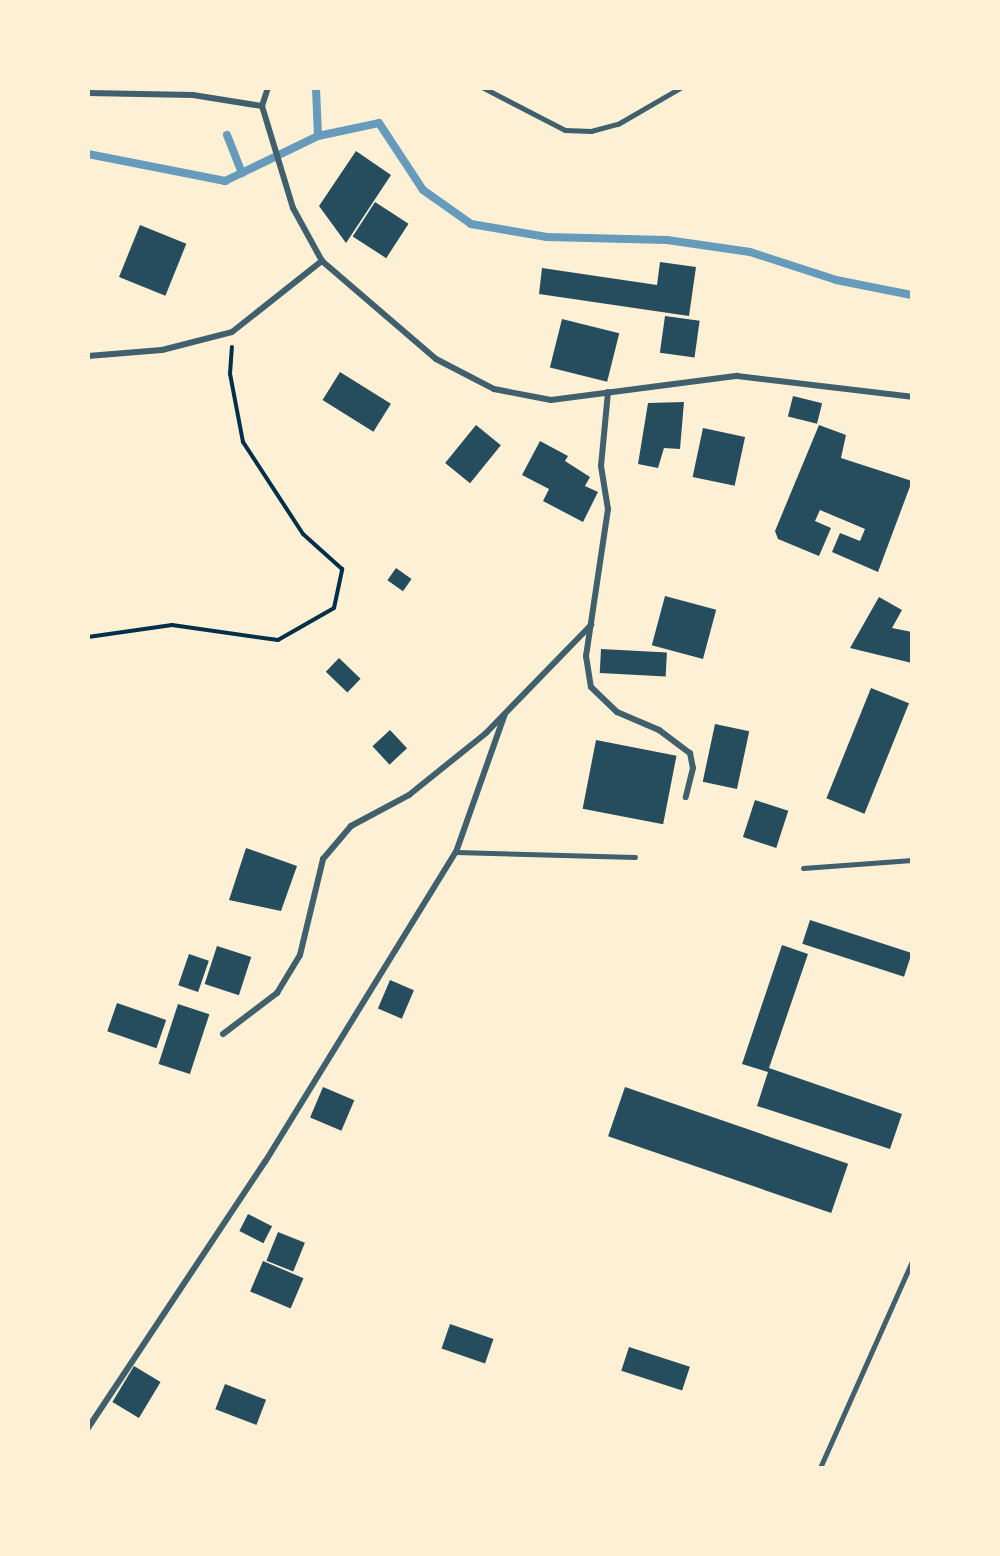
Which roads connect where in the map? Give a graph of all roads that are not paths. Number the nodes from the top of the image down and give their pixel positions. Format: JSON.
{"nodes":[{"id":1,"x":268,"y":88,"type":"edge"},
{"id":2,"x":484,"y":88,"type":"edge"},
{"id":3,"x":680,"y":88,"type":"edge"},
{"id":4,"x":88,"y":93,"type":"edge"},
{"id":5,"x":262,"y":106,"type":"junction"},
{"id":6,"x":322,"y":261,"type":"junction"},
{"id":7,"x":88,"y":356,"type":"edge"},
{"id":8,"x":608,"y":392,"type":"junction"},
{"id":9,"x":912,"y":397,"type":"edge"},
{"id":10,"x":591,"y":625,"type":"junction"},
{"id":11,"x":505,"y":714,"type":"junction"},
{"id":12,"x":686,"y":797,"type":"dead end"},
{"id":13,"x":456,"y":852,"type":"junction"},
{"id":14,"x":635,"y":857,"type":"dead end"},
{"id":15,"x":912,"y":860,"type":"edge"},
{"id":16,"x":804,"y":868,"type":"dead end"},
{"id":17,"x":223,"y":1034,"type":"dead end"},
{"id":18,"x":912,"y":1261,"type":"edge"},
{"id":19,"x":88,"y":1428,"type":"edge"},
{"id":20,"x":820,"y":1467,"type":"edge"}],
"edges":[{"from":1,"to":5,"type":"street"},
{"from":2,"to":3,"type":"lane"},
{"from":4,"to":5,"type":"street"},
{"from":5,"to":6,"type":"street"},
{"from":6,"to":7,"type":"street"},
{"from":6,"to":8,"type":"street"},
{"from":8,"to":9,"type":"street"},
{"from":8,"to":10,"type":"street"},
{"from":10,"to":11,"type":"street"},
{"from":10,"to":12,"type":"street"},
{"from":11,"to":13,"type":"street"},
{"from":11,"to":17,"type":"street"},
{"from":13,"to":14,"type":"lane"},
{"from":13,"to":19,"type":"street"},
{"from":15,"to":16,"type":"lane"},
{"from":18,"to":20,"type":"lane"}]}
